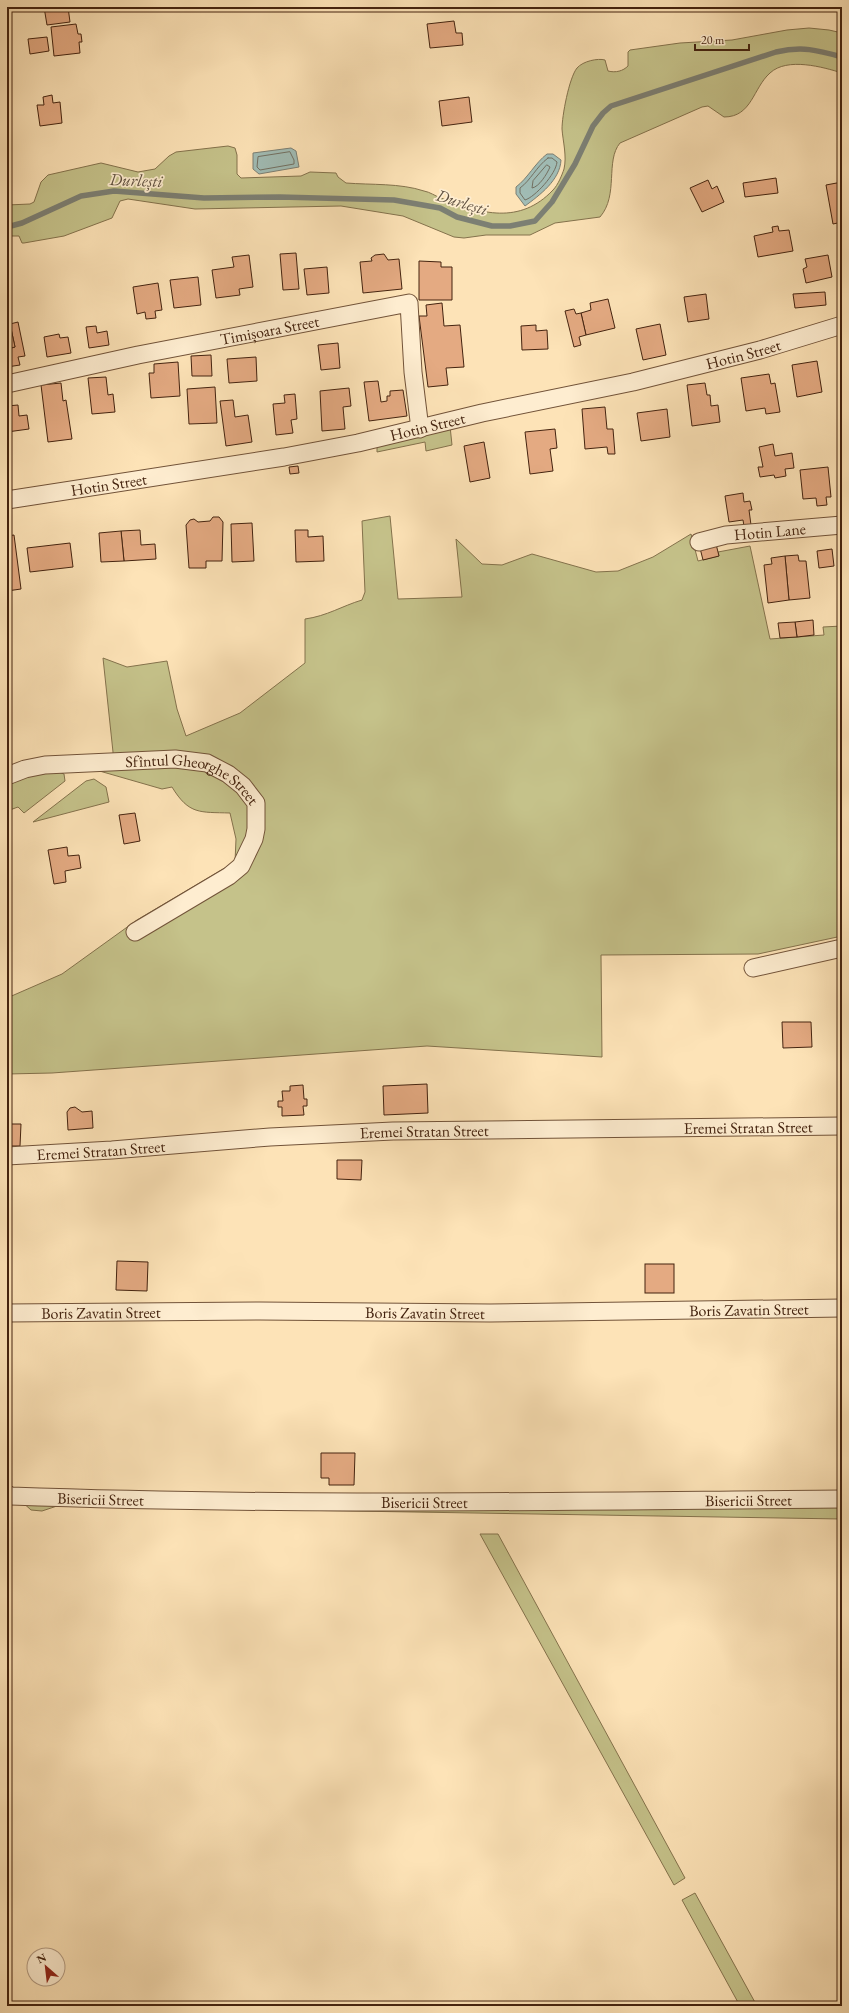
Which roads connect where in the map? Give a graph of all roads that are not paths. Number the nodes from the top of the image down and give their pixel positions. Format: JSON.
{"nodes":[{"id":1,"x":842,"y":325,"type":"edge"},
{"id":2,"x":7,"y":384,"type":"edge"},
{"id":3,"x":420,"y":429,"type":"junction"},
{"id":4,"x":7,"y":500,"type":"edge"},
{"id":5,"x":842,"y":525,"type":"edge"},
{"id":6,"x":700,"y":542,"type":"dead end"},
{"id":7,"x":7,"y":776,"type":"edge"},
{"id":8,"x":135,"y":932,"type":"dead end"},
{"id":9,"x":842,"y":948,"type":"edge"},
{"id":10,"x":753,"y":968,"type":"dead end"},
{"id":11,"x":842,"y":1126,"type":"edge"},
{"id":12,"x":7,"y":1156,"type":"edge"},
{"id":13,"x":842,"y":1308,"type":"edge"},
{"id":14,"x":7,"y":1313,"type":"edge"},
{"id":15,"x":7,"y":1494,"type":"edge"},
{"id":16,"x":842,"y":1499,"type":"edge"}],
"edges":[{"from":1,"to":3,"type":"street","name":"Hotin Street"},
{"from":2,"to":3,"type":"street","name":"Timișoara Street"},
{"from":3,"to":4,"type":"street","name":"Hotin Street"},
{"from":5,"to":6,"type":"street","name":"Hotin Lane"},
{"from":7,"to":8,"type":"street","name":"Sfîntul Gheorghe Street"},
{"from":9,"to":10,"type":"street"},
{"from":11,"to":12,"type":"street","name":"Eremei Stratan Street"},
{"from":13,"to":14,"type":"street","name":"Boris Zavatin Street"},
{"from":15,"to":16,"type":"street","name":"Bisericii Street"}]}
